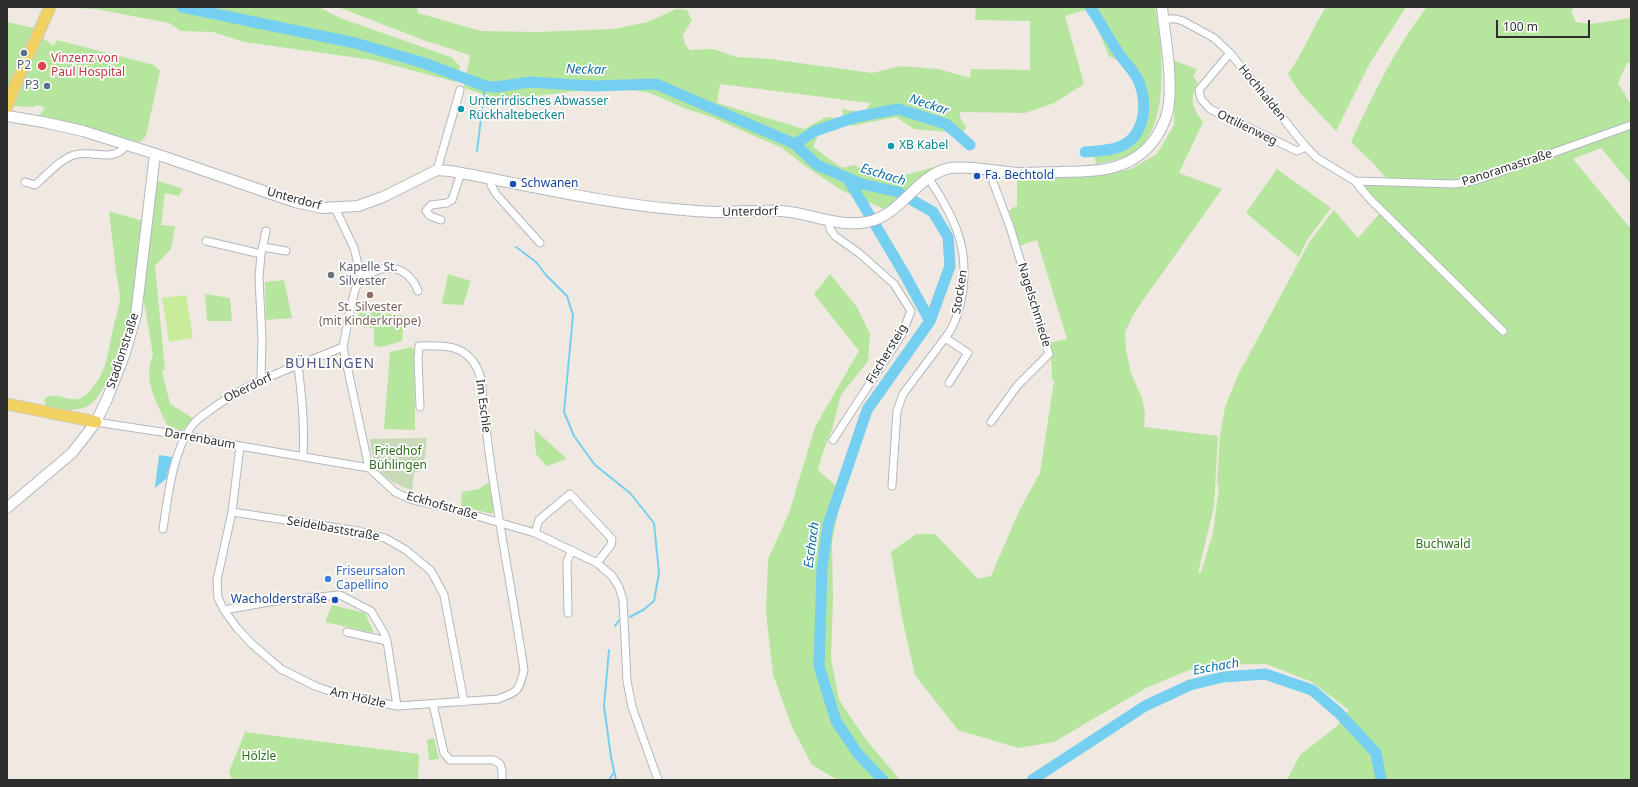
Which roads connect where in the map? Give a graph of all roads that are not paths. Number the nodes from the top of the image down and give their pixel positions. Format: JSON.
{"nodes":[{"id":1,"x":50,"y":7,"type":"edge"},
{"id":2,"x":1162,"y":7,"type":"edge"},
{"id":3,"x":1163,"y":19,"type":"junction"},
{"id":4,"x":1230,"y":53,"type":"junction"},
{"id":5,"x":460,"y":90,"type":"dead end"},
{"id":6,"x":7,"y":107,"type":"edge"},
{"id":7,"x":7,"y":116,"type":"edge"},
{"id":8,"x":1631,"y":125,"type":"edge"},
{"id":9,"x":126,"y":145,"type":"junction"},
{"id":10,"x":1306,"y":147,"type":"junction"},
{"id":11,"x":154,"y":154,"type":"junction"},
{"id":12,"x":437,"y":170,"type":"junction"},
{"id":13,"x":992,"y":171,"type":"junction"},
{"id":14,"x":462,"y":173,"type":"junction"},
{"id":15,"x":490,"y":179,"type":"junction"},
{"id":16,"x":929,"y":179,"type":"junction"},
{"id":17,"x":1355,"y":181,"type":"junction"},
{"id":18,"x":25,"y":182,"type":"dead end"},
{"id":19,"x":335,"y":208,"type":"junction"},
{"id":20,"x":441,"y":220,"type":"dead end"},
{"id":21,"x":829,"y":221,"type":"junction"},
{"id":22,"x":266,"y":231,"type":"dead end"},
{"id":23,"x":206,"y":241,"type":"dead end"},
{"id":24,"x":540,"y":243,"type":"dead end"},
{"id":25,"x":263,"y":247,"type":"junction"},
{"id":26,"x":286,"y":251,"type":"dead end"},
{"id":27,"x":261,"y":254,"type":"junction"},
{"id":28,"x":361,"y":276,"type":"junction"},
{"id":29,"x":418,"y":291,"type":"dead end"},
{"id":30,"x":1503,"y":331,"type":"dead end"},
{"id":31,"x":945,"y":338,"type":"junction"},
{"id":32,"x":343,"y":347,"type":"junction"},
{"id":33,"x":298,"y":366,"type":"junction"},
{"id":34,"x":261,"y":380,"type":"junction"},
{"id":35,"x":949,"y":383,"type":"dead end"},
{"id":36,"x":7,"y":404,"type":"edge"},
{"id":37,"x":420,"y":407,"type":"dead end"},
{"id":38,"x":96,"y":422,"type":"junction"},
{"id":39,"x":991,"y":422,"type":"dead end"},
{"id":40,"x":187,"y":436,"type":"junction"},
{"id":41,"x":833,"y":440,"type":"dead end"},
{"id":42,"x":240,"y":446,"type":"junction"},
{"id":43,"x":303,"y":456,"type":"junction"},
{"id":44,"x":369,"y":468,"type":"junction"},
{"id":45,"x":892,"y":486,"type":"dead end"},
{"id":46,"x":7,"y":508,"type":"edge"},
{"id":47,"x":232,"y":512,"type":"junction"},
{"id":48,"x":499,"y":523,"type":"junction"},
{"id":49,"x":164,"y":529,"type":"dead end"},
{"id":50,"x":535,"y":533,"type":"junction"},
{"id":51,"x":572,"y":550,"type":"junction"},
{"id":52,"x":597,"y":563,"type":"junction"},
{"id":53,"x":224,"y":610,"type":"junction"},
{"id":54,"x":568,"y":613,"type":"dead end"},
{"id":55,"x":347,"y":632,"type":"dead end"},
{"id":56,"x":387,"y":641,"type":"junction"},
{"id":57,"x":464,"y":702,"type":"junction"},
{"id":58,"x":433,"y":704,"type":"junction"},
{"id":59,"x":397,"y":706,"type":"junction"},
{"id":60,"x":502,"y":780,"type":"edge"},
{"id":61,"x":658,"y":780,"type":"edge"}],
"edges":[{"from":1,"to":6,"type":"main road"},
{"from":2,"to":3,"type":"street","name":"Unterdorf"},
{"from":3,"to":4,"type":"street","name":"Hochhalden"},
{"from":3,"to":13,"type":"street","name":"Unterdorf"},
{"from":4,"to":10,"type":"street","name":"Hochhalden"},
{"from":4,"to":10,"type":"street","name":"Ottilienweg"},
{"from":5,"to":12,"type":"street"},
{"from":7,"to":9,"type":"street","name":"Unterdorf"},
{"from":8,"to":17,"type":"street","name":"Panoramastraße"},
{"from":9,"to":11,"type":"street","name":"Unterdorf"},
{"from":9,"to":18,"type":"street"},
{"from":10,"to":17,"type":"street","name":"Hochhalden"},
{"from":11,"to":19,"type":"street","name":"Unterdorf"},
{"from":11,"to":38,"type":"street","name":"Stadionstraße"},
{"from":12,"to":14,"type":"street","name":"Unterdorf"},
{"from":12,"to":19,"type":"street","name":"Unterdorf"},
{"from":13,"to":16,"type":"street","name":"Unterdorf"},
{"from":13,"to":39,"type":"street","name":"Nagelschmiede"},
{"from":14,"to":15,"type":"street","name":"Unterdorf"},
{"from":14,"to":20,"type":"street"},
{"from":15,"to":21,"type":"street","name":"Unterdorf"},
{"from":15,"to":24,"type":"street"},
{"from":16,"to":21,"type":"street","name":"Unterdorf"},
{"from":16,"to":31,"type":"street","name":"Stocken"},
{"from":17,"to":30,"type":"street"},
{"from":19,"to":28,"type":"street"},
{"from":21,"to":41,"type":"street","name":"Fischersteig"},
{"from":22,"to":25,"type":"street"},
{"from":23,"to":27,"type":"street"},
{"from":25,"to":26,"type":"street"},
{"from":25,"to":27,"type":"street"},
{"from":27,"to":34,"type":"street"},
{"from":28,"to":29,"type":"street"},
{"from":28,"to":32,"type":"street"},
{"from":31,"to":35,"type":"street"},
{"from":31,"to":45,"type":"street","name":"Stocken"},
{"from":32,"to":33,"type":"street","name":"Oberdorf"},
{"from":32,"to":44,"type":"street"},
{"from":33,"to":34,"type":"street","name":"Oberdorf"},
{"from":33,"to":43,"type":"street"},
{"from":34,"to":40,"type":"street","name":"Oberdorf"},
{"from":36,"to":38,"type":"main road"},
{"from":37,"to":48,"type":"street","name":"Im Eschle"},
{"from":38,"to":40,"type":"street","name":"Darrenbaum"},
{"from":38,"to":46,"type":"street","name":"Stadionstraße"},
{"from":40,"to":42,"type":"street","name":"Darrenbaum"},
{"from":40,"to":49,"type":"street","name":"Oberdorf"},
{"from":42,"to":43,"type":"street","name":"Darrenbaum"},
{"from":42,"to":47,"type":"street","name":"Am Hölzle"},
{"from":43,"to":44,"type":"street","name":"Darrenbaum"},
{"from":44,"to":48,"type":"street","name":"Eckhofstraße"},
{"from":47,"to":53,"type":"street","name":"Am Hölzle"},
{"from":47,"to":57,"type":"street","name":"Seidelbaststraße"},
{"from":48,"to":50,"type":"street","name":"Eckhofstraße"},
{"from":48,"to":57,"type":"street","name":"Am Hölzle"},
{"from":50,"to":51,"type":"street","name":"Eckhofstraße"},
{"from":50,"to":52,"type":"street"},
{"from":51,"to":52,"type":"street","name":"Eckhofstraße"},
{"from":51,"to":54,"type":"street"},
{"from":52,"to":61,"type":"street","name":"Eckhofstraße"},
{"from":53,"to":56,"type":"street"},
{"from":53,"to":59,"type":"street","name":"Am Hölzle"},
{"from":55,"to":56,"type":"street"},
{"from":56,"to":59,"type":"street"},
{"from":57,"to":58,"type":"street","name":"Am Hölzle"},
{"from":58,"to":59,"type":"street","name":"Am Hölzle"},
{"from":58,"to":60,"type":"street"}]}
